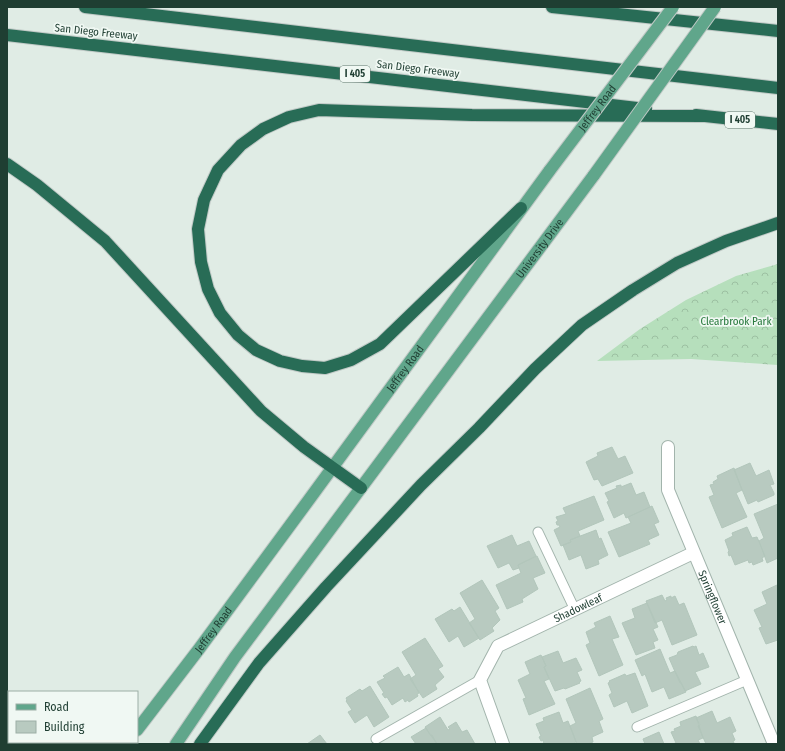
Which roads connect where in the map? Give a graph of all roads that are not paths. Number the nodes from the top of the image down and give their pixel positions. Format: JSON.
{"nodes":[{"id":1,"x":85,"y":7,"type":"edge"},
{"id":2,"x":552,"y":7,"type":"edge"},
{"id":3,"x":674,"y":7,"type":"edge"},
{"id":4,"x":715,"y":7,"type":"edge"},
{"id":5,"x":778,"y":31,"type":"edge"},
{"id":6,"x":7,"y":35,"type":"edge"},
{"id":7,"x":778,"y":88,"type":"edge"},
{"id":8,"x":703,"y":116,"type":"junction"},
{"id":9,"x":778,"y":124,"type":"edge"},
{"id":10,"x":7,"y":164,"type":"edge"},
{"id":11,"x":521,"y":208,"type":"junction"},
{"id":12,"x":778,"y":224,"type":"edge"},
{"id":13,"x":668,"y":447,"type":"dead end"},
{"id":14,"x":333,"y":468,"type":"junction"},
{"id":15,"x":361,"y":488,"type":"junction"},
{"id":16,"x":538,"y":532,"type":"dead end"},
{"id":17,"x":693,"y":554,"type":"junction"},
{"id":18,"x":575,"y":610,"type":"junction"},
{"id":19,"x":480,"y":680,"type":"junction"},
{"id":20,"x":747,"y":680,"type":"junction"},
{"id":21,"x":637,"y":727,"type":"dead end"},
{"id":22,"x":138,"y":729,"type":"edge"},
{"id":23,"x":376,"y":739,"type":"dead end"},
{"id":24,"x":176,"y":744,"type":"edge"},
{"id":25,"x":200,"y":744,"type":"edge"},
{"id":26,"x":503,"y":744,"type":"edge"},
{"id":27,"x":774,"y":744,"type":"edge"}],
"edges":[{"from":1,"to":7,"type":"highway"},
{"from":2,"to":5,"type":"highway"},
{"from":3,"to":11,"type":"main road","name":"Jeffrey Road","bridge":true},
{"from":4,"to":15,"type":"main road","name":"University Drive","bridge":true},
{"from":6,"to":8,"type":"highway","name":"San Diego Freeway","number":"I 405"},
{"from":8,"to":9,"type":"highway","name":"San Diego Freeway","number":"I 405"},
{"from":8,"to":11,"type":"highway"},
{"from":10,"to":14,"type":"highway"},
{"from":11,"to":14,"type":"main road","name":"Jeffrey Road"},
{"from":12,"to":25,"type":"highway"},
{"from":13,"to":17,"type":"street","name":"Springflower"},
{"from":14,"to":15,"type":"highway"},
{"from":14,"to":22,"type":"main road","name":"Jeffrey Road"},
{"from":15,"to":24,"type":"main road"},
{"from":16,"to":18,"type":"lane"},
{"from":17,"to":18,"type":"street","name":"Shadowleaf"},
{"from":17,"to":20,"type":"street","name":"Springflower"},
{"from":18,"to":19,"type":"street","name":"Shadowleaf"},
{"from":19,"to":23,"type":"lane"},
{"from":19,"to":26,"type":"street"},
{"from":20,"to":21,"type":"lane"},
{"from":20,"to":27,"type":"street","name":"Springflower"}]}
